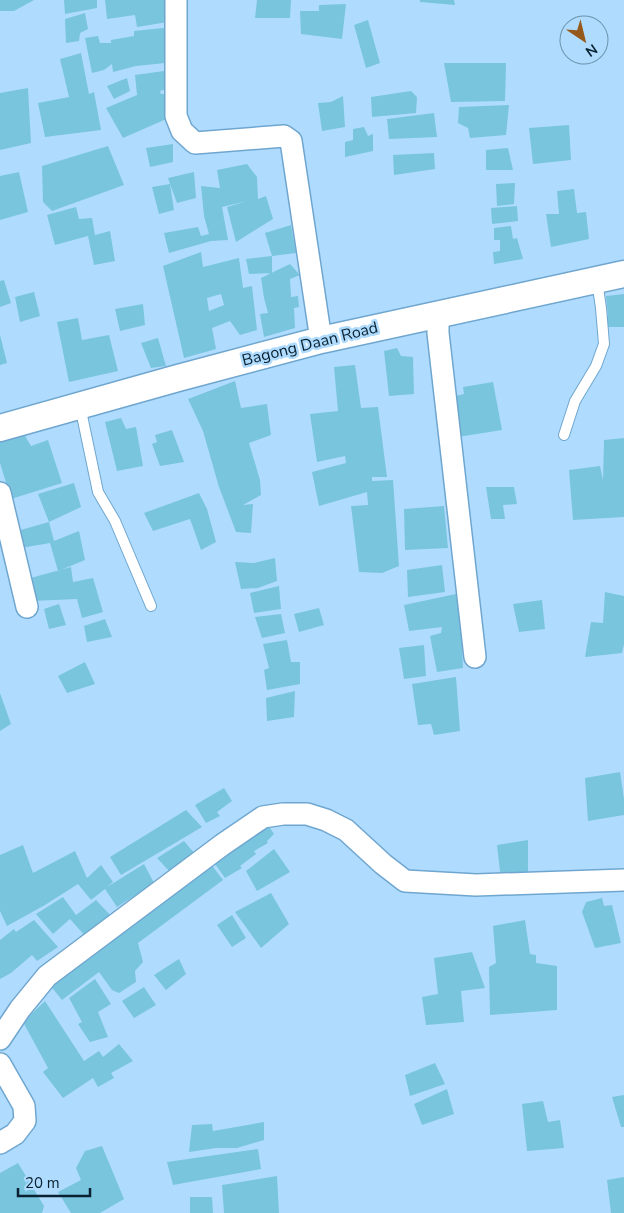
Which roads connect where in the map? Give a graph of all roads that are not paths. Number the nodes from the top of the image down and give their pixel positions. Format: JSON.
{"nodes":[{"id":1,"x":176,"y":0,"type":"edge"},
{"id":2,"x":624,"y":274,"type":"edge"},
{"id":3,"x":597,"y":280,"type":"junction"},
{"id":4,"x":438,"y":315,"type":"junction"},
{"id":5,"x":321,"y":340,"type":"junction"},
{"id":6,"x":80,"y":406,"type":"junction"},
{"id":7,"x":0,"y":428,"type":"edge"},
{"id":8,"x":564,"y":436,"type":"dead end"},
{"id":9,"x":0,"y":493,"type":"edge"},
{"id":10,"x":151,"y":606,"type":"dead end"},
{"id":11,"x":27,"y":608,"type":"dead end"},
{"id":12,"x":475,"y":657,"type":"dead end"},
{"id":13,"x":624,"y":880,"type":"edge"},
{"id":14,"x":0,"y":1039,"type":"edge"},
{"id":15,"x":0,"y":1064,"type":"edge"},
{"id":16,"x":0,"y":1143,"type":"edge"}],
"edges":[{"from":1,"to":5,"type":"street"},
{"from":2,"to":3,"type":"street","name":"Bagong Daan Road"},
{"from":3,"to":4,"type":"street","name":"Bagong Daan Road"},
{"from":3,"to":8,"type":"lane"},
{"from":4,"to":5,"type":"street","name":"Bagong Daan Road"},
{"from":4,"to":12,"type":"street"},
{"from":5,"to":6,"type":"street","name":"Bagong Daan Road"},
{"from":6,"to":7,"type":"street","name":"Bagong Daan Road"},
{"from":6,"to":10,"type":"lane"},
{"from":9,"to":11,"type":"street"},
{"from":13,"to":14,"type":"street"},
{"from":15,"to":16,"type":"street"}]}
